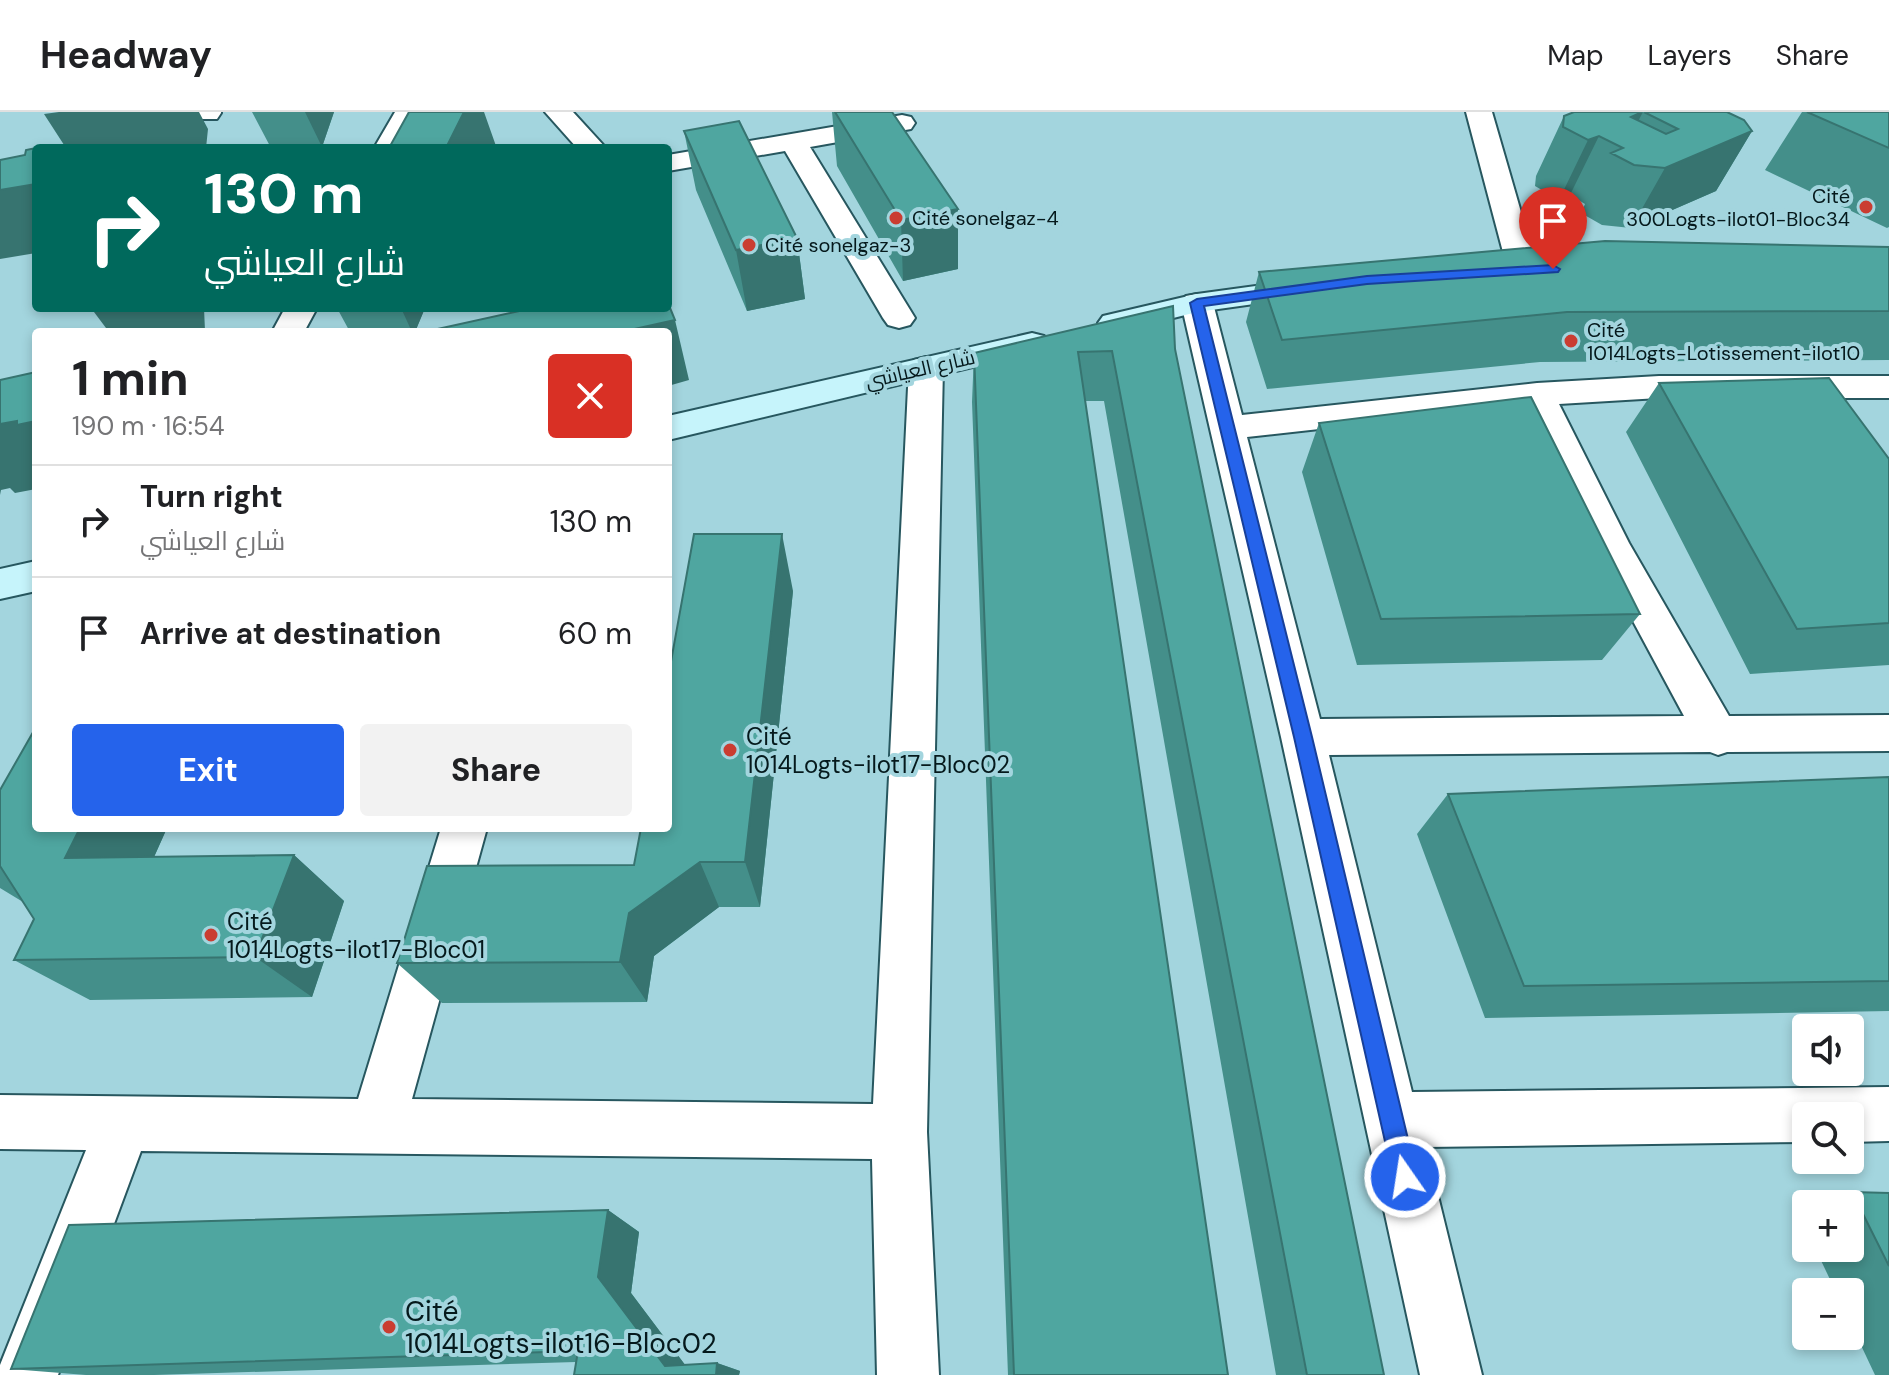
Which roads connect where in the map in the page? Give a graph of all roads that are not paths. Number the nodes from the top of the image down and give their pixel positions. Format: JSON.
{"nodes":[{"id":1,"x":558,"y":112,"type":"edge"},
{"id":2,"x":1479,"y":112,"type":"edge"},
{"id":3,"x":435,"y":114,"type":"edge"},
{"id":4,"x":406,"y":115,"type":"edge"},
{"id":5,"x":902,"y":123,"type":"edge"},
{"id":6,"x":793,"y":141,"type":"junction"},
{"id":7,"x":390,"y":144,"type":"edge"},
{"id":8,"x":588,"y":144,"type":"edge"},
{"id":9,"x":672,"y":162,"type":"edge"},
{"id":10,"x":1523,"y":271,"type":"edge"},
{"id":11,"x":1336,"y":284,"type":"edge"},
{"id":12,"x":1197,"y":303,"type":"junction"},
{"id":13,"x":899,"y":318,"type":"dead end"},
{"id":14,"x":1089,"y":330,"type":"edge"},
{"id":15,"x":1058,"y":337,"type":"edge"},
{"id":16,"x":926,"y":367,"type":"junction"},
{"id":17,"x":1827,"y":387,"type":"junction"},
{"id":18,"x":1889,"y":387,"type":"edge"},
{"id":19,"x":1537,"y":394,"type":"junction"},
{"id":20,"x":1853,"y":423,"type":"edge"},
{"id":21,"x":672,"y":427,"type":"edge"},
{"id":22,"x":1228,"y":428,"type":"junction"},
{"id":23,"x":32,"y":577,"type":"edge"},
{"id":24,"x":0,"y":584,"type":"edge"},
{"id":25,"x":1889,"y":733,"type":"edge"},
{"id":26,"x":1303,"y":737,"type":"junction"},
{"id":27,"x":1718,"y":737,"type":"junction"},
{"id":28,"x":463,"y":832,"type":"edge"},
{"id":29,"x":1889,"y":1114,"type":"edge"},
{"id":30,"x":1392,"y":1120,"type":"junction"},
{"id":31,"x":0,"y":1122,"type":"edge"},
{"id":32,"x":124,"y":1123,"type":"junction"},
{"id":33,"x":377,"y":1125,"type":"junction"},
{"id":34,"x":899,"y":1132,"type":"junction"},
{"id":35,"x":27,"y":1375,"type":"edge"},
{"id":36,"x":908,"y":1375,"type":"edge"},
{"id":37,"x":1451,"y":1375,"type":"edge"}],
"edges":[{"from":1,"to":8,"type":"street"},
{"from":2,"to":10,"type":"street"},
{"from":3,"to":4,"type":"street"},
{"from":4,"to":7,"type":"street"},
{"from":5,"to":6,"type":"street"},
{"from":6,"to":9,"type":"street"},
{"from":6,"to":13,"type":"street"},
{"from":11,"to":12,"type":"street"},
{"from":12,"to":14,"type":"street"},
{"from":12,"to":22,"type":"street"},
{"from":15,"to":16,"type":"street","name":"شارع العياشي"},
{"from":16,"to":21,"type":"street","name":"شارع العياشي"},
{"from":16,"to":34,"type":"street"},
{"from":17,"to":18,"type":"street"},
{"from":17,"to":19,"type":"street"},
{"from":17,"to":20,"type":"street"},
{"from":19,"to":22,"type":"street"},
{"from":19,"to":27,"type":"street"},
{"from":22,"to":26,"type":"street"},
{"from":23,"to":24,"type":"street"},
{"from":25,"to":27,"type":"street"},
{"from":26,"to":27,"type":"street"},
{"from":26,"to":30,"type":"street"},
{"from":28,"to":33,"type":"street"},
{"from":29,"to":30,"type":"street"},
{"from":30,"to":37,"type":"street"},
{"from":31,"to":32,"type":"street"},
{"from":32,"to":33,"type":"street"},
{"from":32,"to":35,"type":"street"},
{"from":33,"to":34,"type":"street"},
{"from":34,"to":36,"type":"street"}]}
